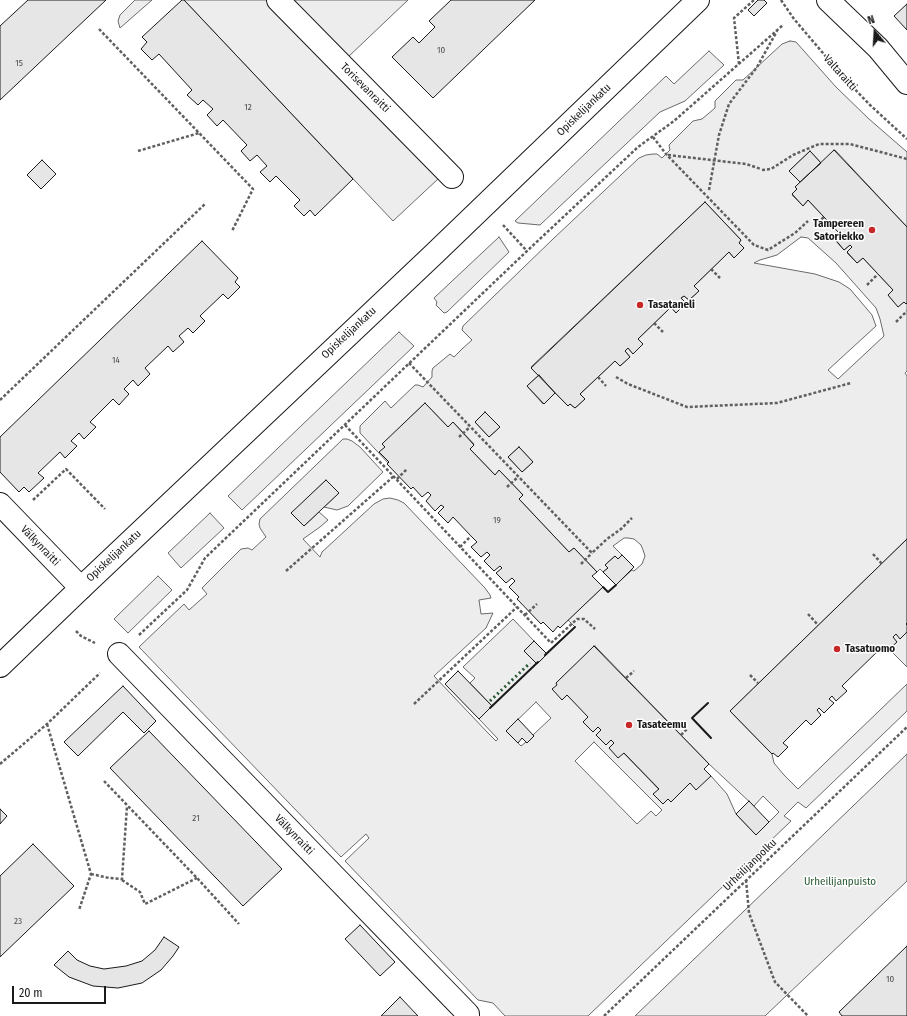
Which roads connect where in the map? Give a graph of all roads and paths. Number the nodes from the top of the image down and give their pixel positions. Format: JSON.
{"nodes":[{"id":1,"x":278,"y":0,"type":"edge"},
{"id":2,"x":698,"y":0,"type":"edge"},
{"id":3,"x":754,"y":0,"type":"edge"},
{"id":4,"x":781,"y":0,"type":"edge"},
{"id":5,"x":828,"y":0,"type":"edge"},
{"id":6,"x":783,"y":25,"type":"dead end"},
{"id":7,"x":99,"y":29,"type":"dead end"},
{"id":8,"x":779,"y":29,"type":"junction"},
{"id":9,"x":739,"y":64,"type":"junction"},
{"id":10,"x":907,"y":83,"type":"edge"},
{"id":11,"x":199,"y":133,"type":"junction"},
{"id":12,"x":652,"y":137,"type":"junction"},
{"id":13,"x":907,"y":139,"type":"edge"},
{"id":14,"x":138,"y":150,"type":"dead end"},
{"id":15,"x":668,"y":155,"type":"junction"},
{"id":16,"x":907,"y":159,"type":"edge"},
{"id":17,"x":714,"y":160,"type":"junction"},
{"id":18,"x":452,"y":177,"type":"dead end"},
{"id":19,"x":709,"y":190,"type":"dead end"},
{"id":20,"x":205,"y":204,"type":"dead end"},
{"id":21,"x":824,"y":217,"type":"dead end"},
{"id":22,"x":808,"y":221,"type":"dead end"},
{"id":23,"x":814,"y":226,"type":"dead end"},
{"id":24,"x":232,"y":231,"type":"dead end"},
{"id":25,"x":711,"y":269,"type":"dead end"},
{"id":26,"x":878,"y":274,"type":"dead end"},
{"id":27,"x":720,"y":278,"type":"dead end"},
{"id":28,"x":867,"y":285,"type":"dead end"},
{"id":29,"x":907,"y":311,"type":"edge"},
{"id":30,"x":896,"y":322,"type":"dead end"},
{"id":31,"x":654,"y":323,"type":"dead end"},
{"id":32,"x":663,"y":332,"type":"dead end"},
{"id":33,"x":409,"y":363,"type":"junction"},
{"id":34,"x":616,"y":377,"type":"dead end"},
{"id":35,"x":598,"y":378,"type":"dead end"},
{"id":36,"x":851,"y":383,"type":"dead end"},
{"id":37,"x":606,"y":386,"type":"dead end"},
{"id":38,"x":0,"y":400,"type":"edge"},
{"id":39,"x":345,"y":425,"type":"junction"},
{"id":40,"x":470,"y":427,"type":"junction"},
{"id":41,"x":459,"y":437,"type":"dead end"},
{"id":42,"x":406,"y":469,"type":"dead end"},
{"id":43,"x":394,"y":476,"type":"junction"},
{"id":44,"x":518,"y":476,"type":"junction"},
{"id":45,"x":396,"y":479,"type":"junction"},
{"id":46,"x":507,"y":487,"type":"dead end"},
{"id":47,"x":105,"y":509,"type":"dead end"},
{"id":48,"x":7,"y":511,"type":"edge"},
{"id":49,"x":632,"y":518,"type":"dead end"},
{"id":50,"x":471,"y":536,"type":"dead end"},
{"id":51,"x":460,"y":547,"type":"junction"},
{"id":52,"x":592,"y":553,"type":"junction"},
{"id":53,"x":873,"y":554,"type":"dead end"},
{"id":54,"x":581,"y":564,"type":"dead end"},
{"id":55,"x":882,"y":564,"type":"dead end"},
{"id":56,"x":286,"y":571,"type":"dead end"},
{"id":57,"x":81,"y":588,"type":"junction"},
{"id":58,"x":537,"y":604,"type":"dead end"},
{"id":59,"x":517,"y":607,"type":"junction"},
{"id":60,"x":55,"y":612,"type":"junction"},
{"id":61,"x":808,"y":614,"type":"dead end"},
{"id":62,"x":525,"y":615,"type":"junction"},
{"id":63,"x":818,"y":625,"type":"dead end"},
{"id":64,"x":595,"y":629,"type":"dead end"},
{"id":65,"x":119,"y":654,"type":"junction"},
{"id":66,"x":0,"y":666,"type":"edge"},
{"id":67,"x":634,"y":671,"type":"dead end"},
{"id":68,"x":750,"y":675,"type":"dead end"},
{"id":69,"x":626,"y":678,"type":"dead end"},
{"id":70,"x":758,"y":683,"type":"dead end"},
{"id":71,"x":414,"y":704,"type":"dead end"},
{"id":72,"x":47,"y":724,"type":"junction"},
{"id":73,"x":907,"y":727,"type":"edge"},
{"id":74,"x":688,"y":728,"type":"dead end"},
{"id":75,"x":681,"y":735,"type":"dead end"},
{"id":76,"x":0,"y":764,"type":"edge"},
{"id":77,"x":104,"y":781,"type":"dead end"},
{"id":78,"x":127,"y":806,"type":"junction"},
{"id":79,"x":91,"y":874,"type":"junction"},
{"id":80,"x":197,"y":878,"type":"junction"},
{"id":81,"x":122,"y":880,"type":"junction"},
{"id":82,"x":746,"y":880,"type":"junction"},
{"id":83,"x":80,"y":910,"type":"dead end"},
{"id":84,"x":239,"y":924,"type":"dead end"},
{"id":85,"x":468,"y":1016,"type":"edge"},
{"id":86,"x":604,"y":1016,"type":"edge"},
{"id":87,"x":808,"y":1016,"type":"edge"}],
"edges":[{"from":1,"to":18,"type":"main road","name":"Torisevanraitti"},
{"from":2,"to":57,"type":"main road","name":"Opiskelijankatu"},
{"from":3,"to":9,"type":"path"},
{"from":4,"to":13,"type":"path","name":"Valtaraitti","bridge":true},
{"from":5,"to":10,"type":"main road"},
{"from":6,"to":8,"type":"path"},
{"from":7,"to":11,"type":"path"},
{"from":8,"to":9,"type":"path"},
{"from":8,"to":17,"type":"path"},
{"from":9,"to":12,"type":"path"},
{"from":11,"to":14,"type":"path"},
{"from":11,"to":24,"type":"path"},
{"from":12,"to":15,"type":"path"},
{"from":12,"to":33,"type":"path"},
{"from":15,"to":17,"type":"path"},
{"from":15,"to":22,"type":"path"},
{"from":16,"to":17,"type":"path"},
{"from":17,"to":19,"type":"path"},
{"from":20,"to":38,"type":"path"},
{"from":21,"to":23,"type":"path"},
{"from":25,"to":27,"type":"path"},
{"from":26,"to":28,"type":"path"},
{"from":29,"to":30,"type":"path"},
{"from":31,"to":32,"type":"path"},
{"from":33,"to":39,"type":"path"},
{"from":33,"to":40,"type":"path"},
{"from":34,"to":36,"type":"path"},
{"from":35,"to":37,"type":"path"},
{"from":39,"to":43,"type":"path"},
{"from":39,"to":65,"type":"path"},
{"from":40,"to":41,"type":"path"},
{"from":40,"to":44,"type":"path"},
{"from":42,"to":45,"type":"path"},
{"from":43,"to":45,"type":"path"},
{"from":43,"to":56,"type":"path"},
{"from":44,"to":46,"type":"path"},
{"from":44,"to":52,"type":"path"},
{"from":45,"to":51,"type":"path"},
{"from":47,"to":48,"type":"path"},
{"from":48,"to":57,"type":"main road","name":"Välkynraitti"},
{"from":49,"to":52,"type":"path"},
{"from":50,"to":51,"type":"path"},
{"from":51,"to":59,"type":"path"},
{"from":52,"to":54,"type":"path"},
{"from":53,"to":55,"type":"path"},
{"from":57,"to":60,"type":"main road","name":"Opiskelijankatu"},
{"from":58,"to":62,"type":"path"},
{"from":59,"to":62,"type":"path"},
{"from":59,"to":71,"type":"path"},
{"from":60,"to":65,"type":"path"},
{"from":60,"to":66,"type":"main road","name":"Opiskelijankatu"},
{"from":61,"to":63,"type":"path"},
{"from":62,"to":64,"type":"path"},
{"from":65,"to":72,"type":"path"},
{"from":65,"to":85,"type":"main road","name":"Välkynraitti"},
{"from":67,"to":69,"type":"path"},
{"from":68,"to":70,"type":"path"},
{"from":72,"to":76,"type":"path"},
{"from":72,"to":79,"type":"path"},
{"from":73,"to":82,"type":"path","name":"Urheilijanpolku"},
{"from":74,"to":75,"type":"path"},
{"from":77,"to":78,"type":"path"},
{"from":78,"to":80,"type":"path"},
{"from":78,"to":81,"type":"path"},
{"from":79,"to":81,"type":"path"},
{"from":79,"to":83,"type":"path"},
{"from":80,"to":81,"type":"path"},
{"from":80,"to":84,"type":"path"},
{"from":82,"to":86,"type":"path","name":"Urheilijanpolku"},
{"from":82,"to":87,"type":"path"}]}
